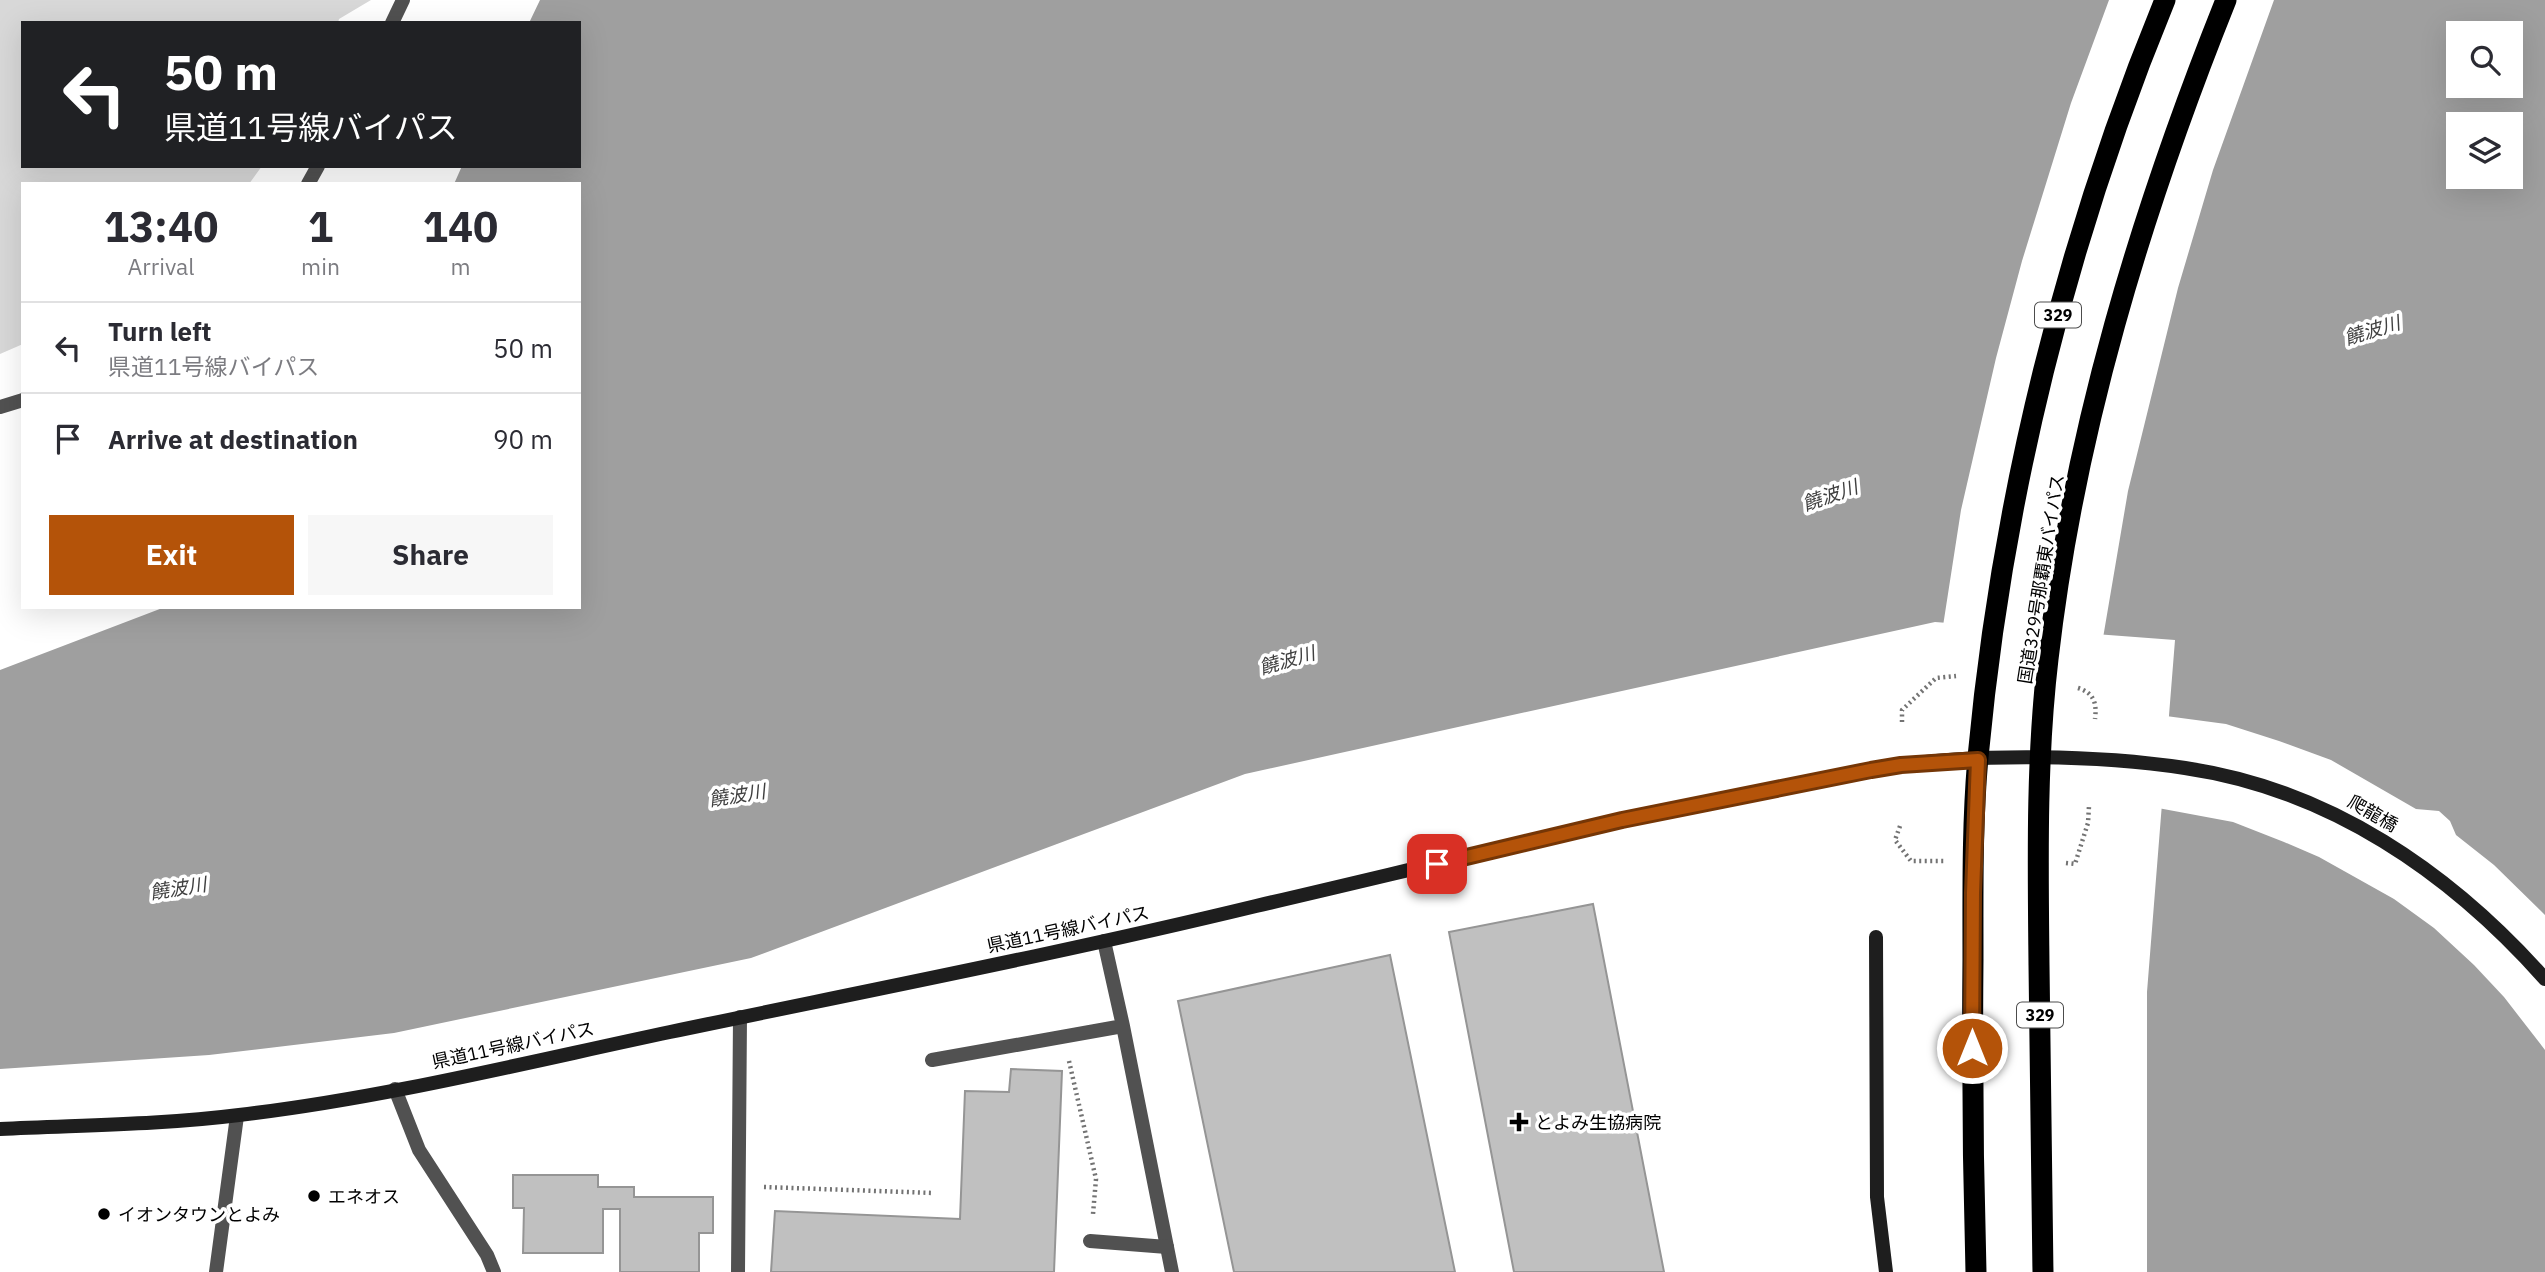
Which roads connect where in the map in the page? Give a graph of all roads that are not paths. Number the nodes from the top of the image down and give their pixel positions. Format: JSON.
{"nodes":[{"id":1,"x":402,"y":0,"type":"edge"},
{"id":2,"x":2165,"y":0,"type":"edge"},
{"id":3,"x":2226,"y":0,"type":"edge"},
{"id":4,"x":393,"y":21,"type":"edge"},
{"id":5,"x":21,"y":401,"type":"edge"},
{"id":6,"x":0,"y":407,"type":"edge"},
{"id":7,"x":2042,"y":759,"type":"junction"},
{"id":8,"x":1978,"y":760,"type":"junction"},
{"id":9,"x":2140,"y":763,"type":"joint"},
{"id":10,"x":1876,"y":937,"type":"dead end"},
{"id":11,"x":1104,"y":942,"type":"junction"},
{"id":12,"x":2545,"y":979,"type":"edge"},
{"id":13,"x":740,"y":1017,"type":"junction"},
{"id":14,"x":1123,"y":1026,"type":"junction"},
{"id":15,"x":932,"y":1060,"type":"dead end"},
{"id":16,"x":395,"y":1089,"type":"junction"},
{"id":17,"x":237,"y":1116,"type":"junction"},
{"id":18,"x":0,"y":1129,"type":"edge"},
{"id":19,"x":1090,"y":1241,"type":"road end"},
{"id":20,"x":1167,"y":1247,"type":"junction"},
{"id":21,"x":216,"y":1272,"type":"edge"},
{"id":22,"x":494,"y":1272,"type":"edge"},
{"id":23,"x":737,"y":1272,"type":"edge"},
{"id":24,"x":1172,"y":1272,"type":"edge"},
{"id":25,"x":1886,"y":1272,"type":"edge"},
{"id":26,"x":1976,"y":1272,"type":"edge"},
{"id":27,"x":2043,"y":1272,"type":"edge"}],
"edges":[{"from":1,"to":4,"type":"street"},
{"from":2,"to":8,"type":"highway","name":"国道329号那覇東バイパス","number":"329"},
{"from":3,"to":7,"type":"highway","name":"国道329号那覇東バイパス","number":"329"},
{"from":5,"to":6,"type":"street"},
{"from":7,"to":8,"type":"main road","name":"県道11号線バイパス"},
{"from":7,"to":9,"type":"main road","name":"県道11号線バイパス"},
{"from":7,"to":27,"type":"highway","name":"国道329号那覇東バイパス","number":"329"},
{"from":8,"to":11,"type":"main road","name":"県道11号線バイパス"},
{"from":8,"to":26,"type":"highway","name":"国道329号那覇東バイパス","number":"329"},
{"from":9,"to":12,"type":"main road","name":"爬龍橋"},
{"from":10,"to":25,"type":"main road"},
{"from":11,"to":13,"type":"main road","name":"県道11号線バイパス"},
{"from":11,"to":14,"type":"street"},
{"from":13,"to":16,"type":"main road","name":"県道11号線バイパス"},
{"from":13,"to":23,"type":"street"},
{"from":14,"to":15,"type":"street"},
{"from":14,"to":20,"type":"street"},
{"from":16,"to":17,"type":"main road","name":"県道11号線バイパス"},
{"from":16,"to":22,"type":"street"},
{"from":17,"to":18,"type":"main road","name":"県道11号線バイパス"},
{"from":17,"to":21,"type":"street"},
{"from":19,"to":20,"type":"street"},
{"from":20,"to":24,"type":"street"}]}
